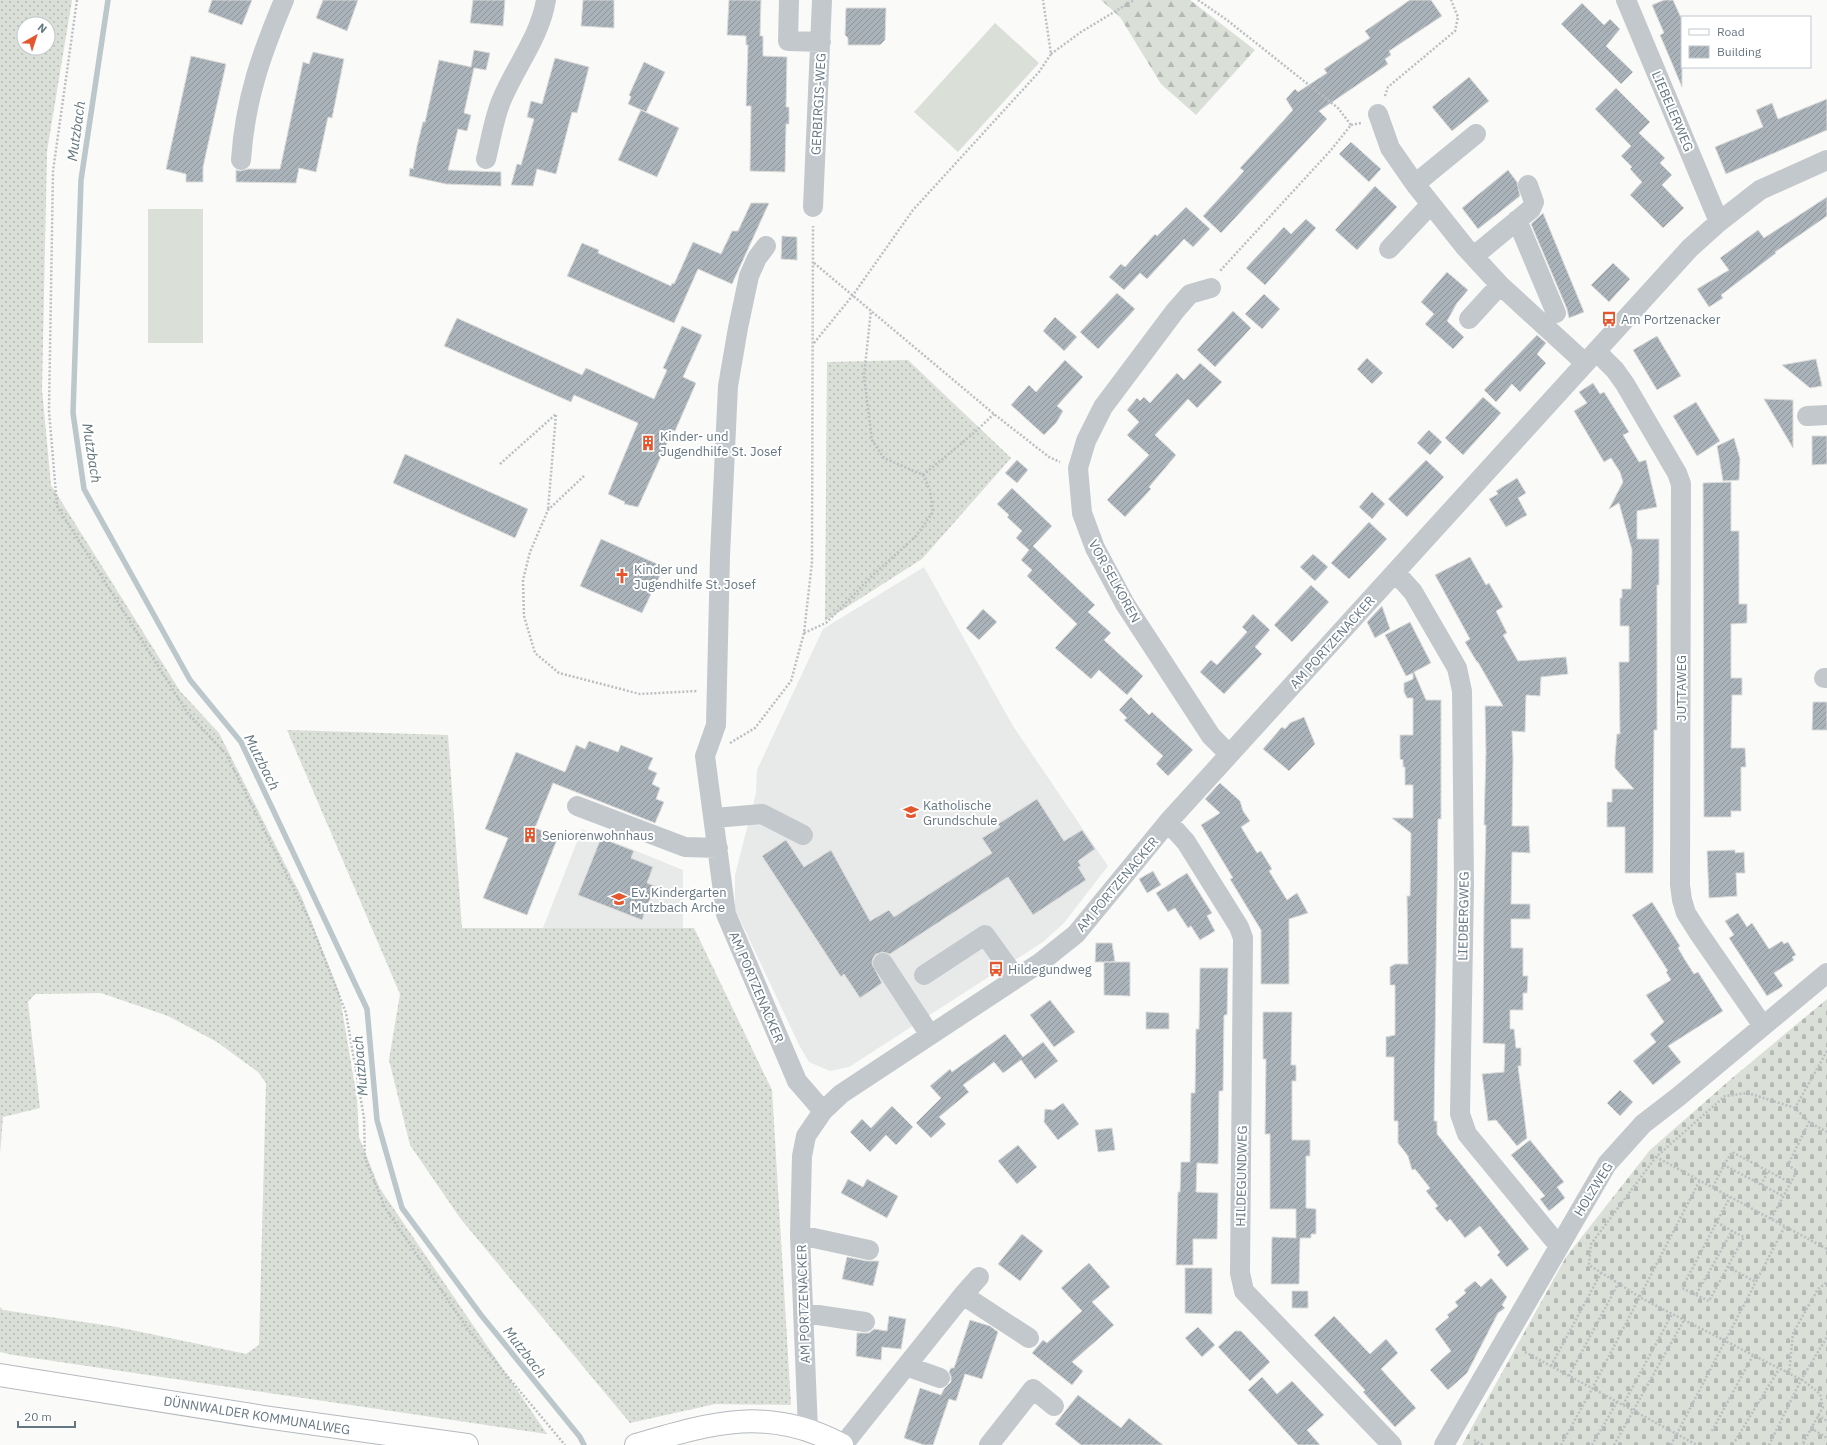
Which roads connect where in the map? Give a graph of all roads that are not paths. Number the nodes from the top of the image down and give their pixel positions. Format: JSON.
{"nodes":[{"id":1,"x":284,"y":0,"type":"edge"},
{"id":2,"x":546,"y":0,"type":"edge"},
{"id":3,"x":789,"y":0,"type":"edge"},
{"id":4,"x":822,"y":0,"type":"edge"},
{"id":5,"x":1626,"y":0,"type":"edge"},
{"id":6,"x":821,"y":42,"type":"junction"},
{"id":7,"x":1378,"y":114,"type":"road end"},
{"id":8,"x":1476,"y":134,"type":"dead end"},
{"id":9,"x":486,"y":159,"type":"dead end"},
{"id":10,"x":241,"y":160,"type":"dead end"},
{"id":11,"x":1827,"y":160,"type":"edge"},
{"id":12,"x":1415,"y":184,"type":"junction"},
{"id":13,"x":1528,"y":185,"type":"dead end"},
{"id":14,"x":1431,"y":204,"type":"junction"},
{"id":15,"x":813,"y":207,"type":"road end"},
{"id":16,"x":1517,"y":220,"type":"junction"},
{"id":17,"x":1719,"y":222,"type":"junction"},
{"id":18,"x":766,"y":246,"type":"dead end"},
{"id":19,"x":1389,"y":249,"type":"dead end"},
{"id":20,"x":1474,"y":256,"type":"junction"},
{"id":21,"x":1500,"y":285,"type":"junction"},
{"id":22,"x":1210,"y":288,"type":"road end"},
{"id":23,"x":1556,"y":313,"type":"dead end"},
{"id":24,"x":1469,"y":319,"type":"dead end"},
{"id":25,"x":1591,"y":357,"type":"junction"},
{"id":26,"x":1827,"y":415,"type":"edge"},
{"id":27,"x":1808,"y":416,"type":"dead end"},
{"id":28,"x":1395,"y":572,"type":"junction"},
{"id":29,"x":1229,"y":754,"type":"junction"},
{"id":30,"x":577,"y":806,"type":"dead end"},
{"id":31,"x":714,"y":818,"type":"junction"},
{"id":32,"x":1168,"y":822,"type":"junction"},
{"id":33,"x":803,"y":835,"type":"dead end"},
{"id":34,"x":718,"y":848,"type":"junction"},
{"id":35,"x":883,"y":963,"type":"dead end"},
{"id":36,"x":1827,"y":973,"type":"edge"},
{"id":37,"x":924,"y":975,"type":"dead end"},
{"id":38,"x":1016,"y":978,"type":"junction"},
{"id":39,"x":1763,"y":1026,"type":"junction"},
{"id":40,"x":930,"y":1034,"type":"junction"},
{"id":41,"x":823,"y":1111,"type":"junction"},
{"id":42,"x":800,"y":1235,"type":"junction"},
{"id":43,"x":1559,"y":1246,"type":"junction"},
{"id":44,"x":869,"y":1250,"type":"dead end"},
{"id":45,"x":979,"y":1277,"type":"dead end"},
{"id":46,"x":963,"y":1295,"type":"junction"},
{"id":47,"x":803,"y":1314,"type":"junction"},
{"id":48,"x":865,"y":1322,"type":"dead end"},
{"id":49,"x":1029,"y":1338,"type":"dead end"},
{"id":50,"x":906,"y":1366,"type":"junction"},
{"id":51,"x":0,"y":1375,"type":"edge"},
{"id":52,"x":940,"y":1378,"type":"dead end"},
{"id":53,"x":1054,"y":1406,"type":"dead end"},
{"id":54,"x":808,"y":1430,"type":"junction"},
{"id":55,"x":467,"y":1445,"type":"edge"},
{"id":56,"x":636,"y":1445,"type":"edge"},
{"id":57,"x":842,"y":1445,"type":"edge"},
{"id":58,"x":988,"y":1445,"type":"edge"},
{"id":59,"x":1392,"y":1445,"type":"edge"},
{"id":60,"x":1444,"y":1445,"type":"edge"}],
"edges":[{"from":1,"to":10,"type":"street"},
{"from":2,"to":9,"type":"street"},
{"from":3,"to":6,"type":"street"},
{"from":4,"to":6,"type":"street","name":"GERBIRGIS-WEG"},
{"from":5,"to":17,"type":"street","name":"LIEBELERWEG"},
{"from":6,"to":15,"type":"street","name":"GERBIRGIS-WEG"},
{"from":7,"to":12,"type":"street","name":"JUTTAWEG"},
{"from":8,"to":12,"type":"street"},
{"from":11,"to":17,"type":"street","name":"AM PORTZENACKER"},
{"from":12,"to":14,"type":"street","name":"JUTTAWEG"},
{"from":13,"to":16,"type":"street"},
{"from":14,"to":19,"type":"street"},
{"from":14,"to":20,"type":"street","name":"JUTTAWEG"},
{"from":16,"to":20,"type":"street"},
{"from":16,"to":23,"type":"street"},
{"from":17,"to":25,"type":"street","name":"AM PORTZENACKER"},
{"from":18,"to":31,"type":"street","name":"AM PORTZENACKER"},
{"from":20,"to":21,"type":"street","name":"JUTTAWEG"},
{"from":21,"to":24,"type":"street"},
{"from":21,"to":25,"type":"street","name":"JUTTAWEG"},
{"from":22,"to":29,"type":"street","name":"VOR SELKOREN"},
{"from":25,"to":28,"type":"street","name":"AM PORTZENACKER"},
{"from":25,"to":39,"type":"street","name":"JUTTAWEG"},
{"from":26,"to":27,"type":"street"},
{"from":28,"to":29,"type":"street","name":"AM PORTZENACKER"},
{"from":28,"to":43,"type":"street","name":"LIEDBERGWEG"},
{"from":29,"to":32,"type":"street","name":"AM PORTZENACKER"},
{"from":30,"to":34,"type":"street"},
{"from":31,"to":33,"type":"street"},
{"from":31,"to":34,"type":"street","name":"AM PORTZENACKER"},
{"from":32,"to":38,"type":"street","name":"AM PORTZENACKER"},
{"from":32,"to":59,"type":"street","name":"HILDEGUNDWEG"},
{"from":34,"to":41,"type":"street","name":"AM PORTZENACKER"},
{"from":35,"to":40,"type":"street"},
{"from":36,"to":39,"type":"street","name":"HOLZWEG"},
{"from":37,"to":38,"type":"street"},
{"from":38,"to":40,"type":"street","name":"AM PORTZENACKER"},
{"from":39,"to":43,"type":"street","name":"HOLZWEG"},
{"from":40,"to":41,"type":"street","name":"AM PORTZENACKER"},
{"from":41,"to":42,"type":"street","name":"AM PORTZENACKER"},
{"from":42,"to":44,"type":"street"},
{"from":42,"to":47,"type":"street","name":"AM PORTZENACKER"},
{"from":43,"to":60,"type":"street","name":"HOLZWEG"},
{"from":45,"to":46,"type":"street"},
{"from":46,"to":49,"type":"street"},
{"from":46,"to":50,"type":"street"},
{"from":47,"to":48,"type":"street"},
{"from":47,"to":54,"type":"street","name":"AM PORTZENACKER"},
{"from":50,"to":52,"type":"street"},
{"from":50,"to":57,"type":"street"},
{"from":51,"to":55,"type":"main road","name":"DÜNNWALDER KOMMUNALWEG"},
{"from":53,"to":58,"type":"street"},
{"from":54,"to":56,"type":"main road"},
{"from":54,"to":57,"type":"main road"}]}
